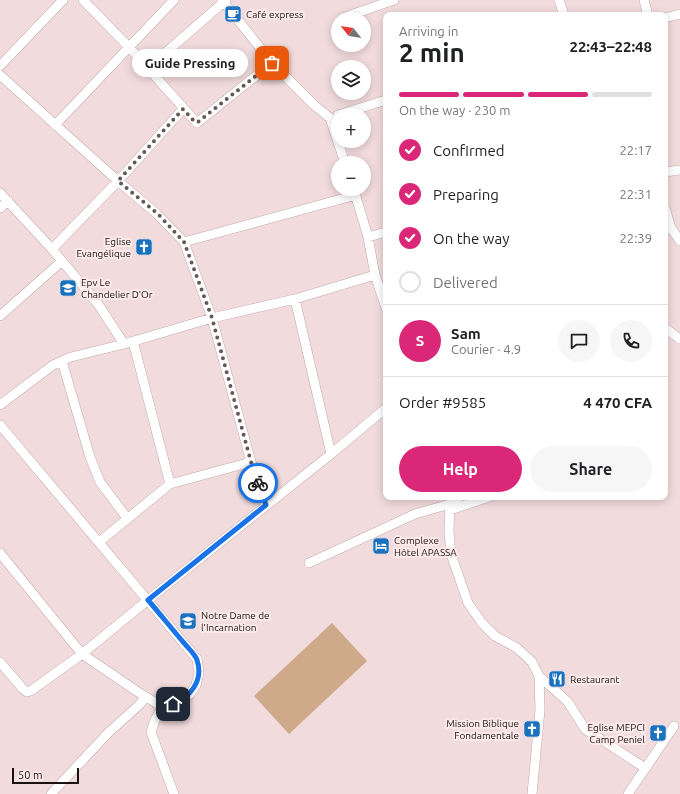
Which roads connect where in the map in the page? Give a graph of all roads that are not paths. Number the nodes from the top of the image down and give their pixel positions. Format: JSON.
{"nodes":[{"id":1,"x":63,"y":0,"type":"edge"},
{"id":2,"x":83,"y":0,"type":"edge"},
{"id":3,"x":174,"y":0,"type":"edge"},
{"id":4,"x":394,"y":0,"type":"edge"},
{"id":5,"x":559,"y":0,"type":"edge"},
{"id":6,"x":644,"y":0,"type":"edge"},
{"id":7,"x":224,"y":1,"type":"edge"},
{"id":8,"x":359,"y":12,"type":"edge"},
{"id":9,"x":563,"y":12,"type":"edge"},
{"id":10,"x":647,"y":12,"type":"edge"},
{"id":11,"x":680,"y":14,"type":"edge"},
{"id":12,"x":668,"y":17,"type":"edge"},
{"id":13,"x":129,"y":47,"type":"junction"},
{"id":14,"x":272,"y":63,"type":"junction"},
{"id":15,"x":0,"y":66,"type":"edge"},
{"id":16,"x":148,"y":68,"type":"junction"},
{"id":17,"x":0,"y":75,"type":"edge"},
{"id":18,"x":383,"y":101,"type":"edge"},
{"id":19,"x":360,"y":108,"type":"edge"},
{"id":20,"x":183,"y":109,"type":"junction"},
{"id":21,"x":331,"y":114,"type":"edge"},
{"id":22,"x":55,"y":125,"type":"junction"},
{"id":23,"x":680,"y":170,"type":"edge"},
{"id":24,"x":668,"y":172,"type":"edge"},
{"id":25,"x":118,"y":181,"type":"junction"},
{"id":26,"x":0,"y":193,"type":"edge"},
{"id":27,"x":341,"y":196,"type":"edge"},
{"id":28,"x":356,"y":196,"type":"edge"},
{"id":29,"x":8,"y":201,"type":"junction"},
{"id":30,"x":0,"y":208,"type":"edge"},
{"id":31,"x":668,"y":229,"type":"edge"},
{"id":32,"x":383,"y":233,"type":"edge"},
{"id":33,"x":368,"y":237,"type":"junction"},
{"id":34,"x":184,"y":242,"type":"junction"},
{"id":35,"x":680,"y":242,"type":"edge"},
{"id":36,"x":52,"y":249,"type":"junction"},
{"id":37,"x":62,"y":261,"type":"junction"},
{"id":38,"x":376,"y":275,"type":"junction"},
{"id":39,"x":383,"y":293,"type":"edge"},
{"id":40,"x":295,"y":298,"type":"junction"},
{"id":41,"x":0,"y":316,"type":"edge"},
{"id":42,"x":212,"y":318,"type":"junction"},
{"id":43,"x":668,"y":330,"type":"edge"},
{"id":44,"x":680,"y":339,"type":"edge"},
{"id":45,"x":129,"y":342,"type":"junction"},
{"id":46,"x":62,"y":361,"type":"junction"},
{"id":47,"x":0,"y":405,"type":"edge"},
{"id":48,"x":383,"y":411,"type":"edge"},
{"id":49,"x":0,"y":425,"type":"edge"},
{"id":50,"x":332,"y":454,"type":"junction"},
{"id":51,"x":251,"y":462,"type":"junction"},
{"id":52,"x":170,"y":484,"type":"junction"},
{"id":53,"x":458,"y":500,"type":"edge"},
{"id":54,"x":477,"y":500,"type":"edge"},
{"id":55,"x":266,"y":505,"type":"junction"},
{"id":56,"x":450,"y":507,"type":"junction"},
{"id":57,"x":127,"y":518,"type":"junction"},
{"id":58,"x":98,"y":542,"type":"junction"},
{"id":59,"x":0,"y":553,"type":"edge"},
{"id":60,"x":309,"y":563,"type":"dead end"},
{"id":61,"x":148,"y":600,"type":"junction"},
{"id":62,"x":82,"y":654,"type":"junction"},
{"id":63,"x":0,"y":662,"type":"edge"},
{"id":64,"x":539,"y":676,"type":"junction"},
{"id":65,"x":146,"y":697,"type":"junction"},
{"id":66,"x":163,"y":706,"type":"junction"},
{"id":67,"x":674,"y":726,"type":"dead end"},
{"id":68,"x":645,"y":768,"type":"junction"},
{"id":69,"x":51,"y":794,"type":"edge"},
{"id":70,"x":174,"y":794,"type":"edge"},
{"id":71,"x":532,"y":794,"type":"edge"},
{"id":72,"x":628,"y":794,"type":"edge"}],
"edges":[{"from":1,"to":15,"type":"street"},
{"from":2,"to":13,"type":"street"},
{"from":3,"to":13,"type":"street"},
{"from":4,"to":8,"type":"street"},
{"from":5,"to":9,"type":"street"},
{"from":6,"to":10,"type":"street"},
{"from":7,"to":14,"type":"street"},
{"from":7,"to":16,"type":"street"},
{"from":11,"to":12,"type":"street"},
{"from":13,"to":16,"type":"street"},
{"from":13,"to":22,"type":"street"},
{"from":14,"to":20,"type":"street"},
{"from":14,"to":21,"type":"street"},
{"from":16,"to":20,"type":"street"},
{"from":17,"to":22,"type":"street"},
{"from":18,"to":19,"type":"street"},
{"from":20,"to":25,"type":"street"},
{"from":22,"to":25,"type":"street"},
{"from":23,"to":24,"type":"street"},
{"from":25,"to":34,"type":"street"},
{"from":25,"to":36,"type":"street"},
{"from":26,"to":29,"type":"street"},
{"from":27,"to":34,"type":"street"},
{"from":28,"to":33,"type":"street"},
{"from":29,"to":30,"type":"street"},
{"from":29,"to":36,"type":"street"},
{"from":31,"to":35,"type":"street"},
{"from":32,"to":33,"type":"street"},
{"from":33,"to":38,"type":"street"},
{"from":34,"to":42,"type":"street"},
{"from":36,"to":37,"type":"street"},
{"from":37,"to":41,"type":"street"},
{"from":37,"to":45,"type":"street"},
{"from":38,"to":39,"type":"street"},
{"from":38,"to":40,"type":"street"},
{"from":40,"to":42,"type":"street"},
{"from":40,"to":50,"type":"street"},
{"from":42,"to":45,"type":"street"},
{"from":42,"to":51,"type":"street"},
{"from":43,"to":44,"type":"street"},
{"from":45,"to":46,"type":"street"},
{"from":45,"to":52,"type":"street"},
{"from":46,"to":47,"type":"street"},
{"from":46,"to":57,"type":"street"},
{"from":48,"to":50,"type":"street"},
{"from":49,"to":58,"type":"street"},
{"from":50,"to":55,"type":"street"},
{"from":51,"to":52,"type":"street"},
{"from":51,"to":55,"type":"street"},
{"from":52,"to":57,"type":"street"},
{"from":53,"to":56,"type":"street"},
{"from":54,"to":56,"type":"street"},
{"from":55,"to":61,"type":"street"},
{"from":56,"to":60,"type":"street"},
{"from":56,"to":64,"type":"street"},
{"from":57,"to":58,"type":"street"},
{"from":58,"to":61,"type":"street"},
{"from":59,"to":62,"type":"street"},
{"from":61,"to":62,"type":"street"},
{"from":61,"to":66,"type":"street"},
{"from":62,"to":63,"type":"street"},
{"from":62,"to":65,"type":"street"},
{"from":64,"to":68,"type":"street"},
{"from":64,"to":71,"type":"street"},
{"from":65,"to":66,"type":"street"},
{"from":65,"to":69,"type":"street"},
{"from":66,"to":70,"type":"street"},
{"from":67,"to":68,"type":"street"},
{"from":68,"to":72,"type":"street"}]}
